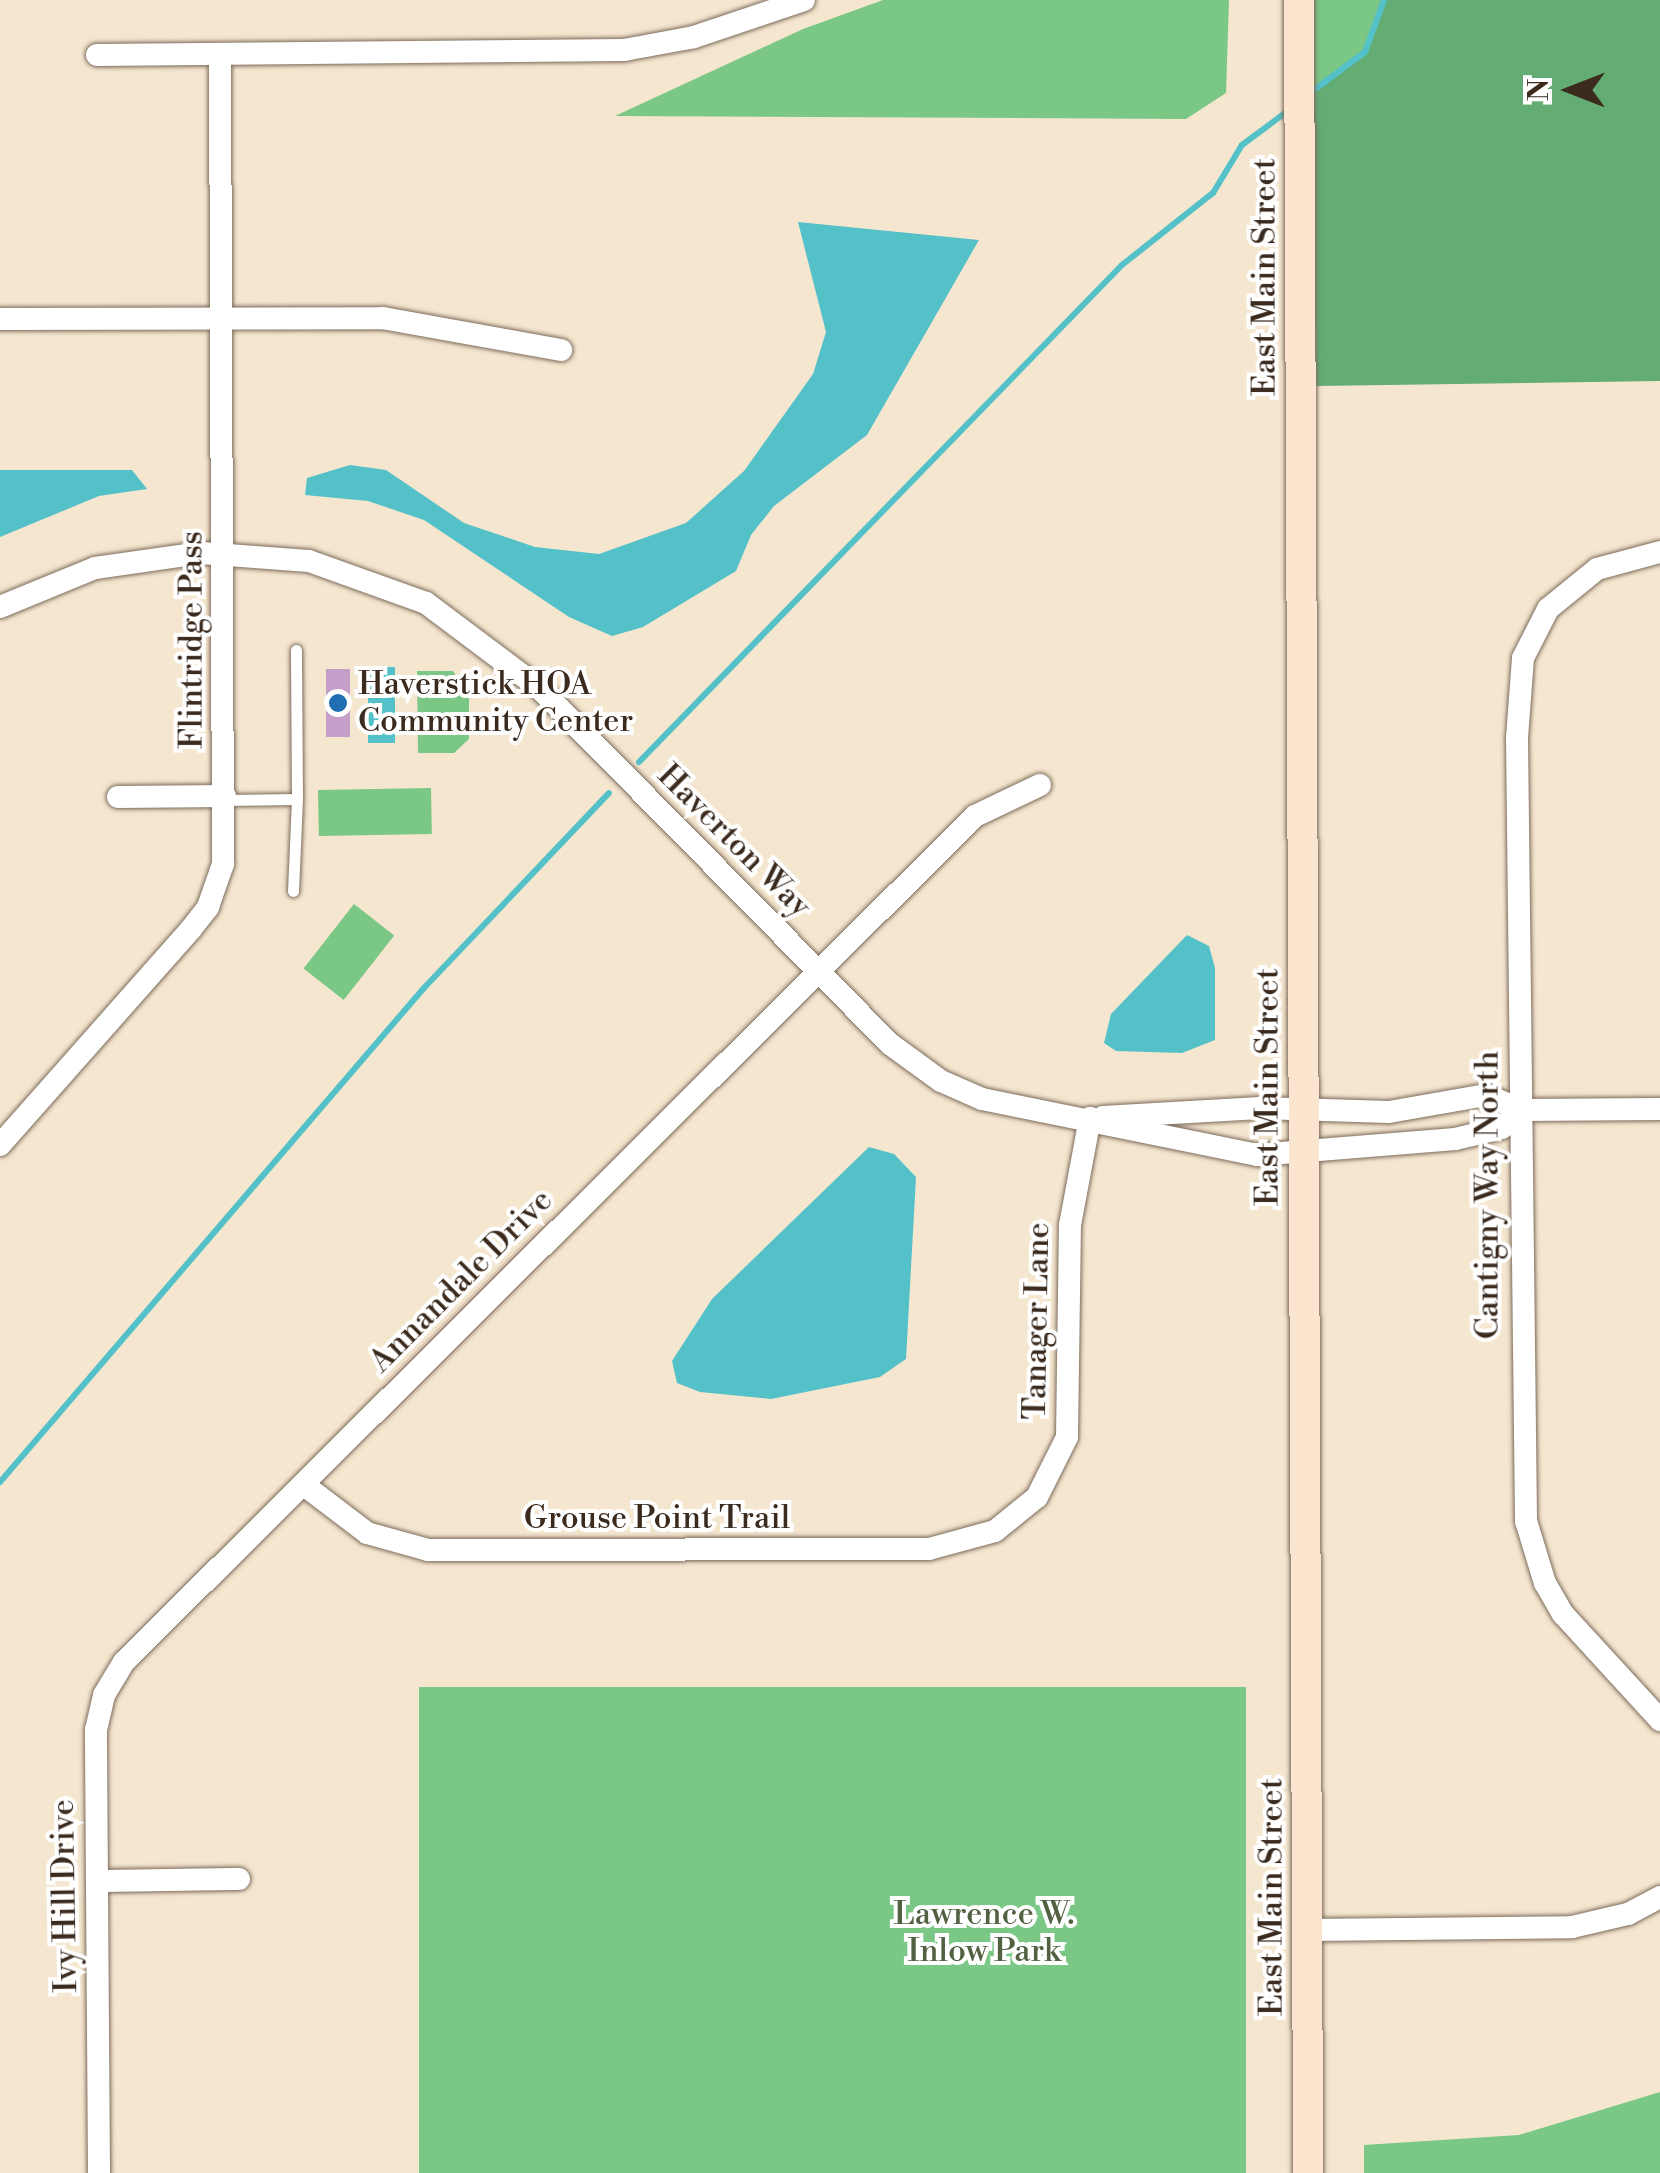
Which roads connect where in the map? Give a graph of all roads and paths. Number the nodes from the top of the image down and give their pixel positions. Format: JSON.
{"nodes":[{"id":1,"x":804,"y":0,"type":"edge"},
{"id":2,"x":1299,"y":0,"type":"edge"},
{"id":3,"x":220,"y":54,"type":"junction"},
{"id":4,"x":96,"y":55,"type":"dead end"},
{"id":5,"x":0,"y":318,"type":"edge"},
{"id":6,"x":223,"y":318,"type":"junction"},
{"id":7,"x":562,"y":350,"type":"dead end"},
{"id":8,"x":1660,"y":552,"type":"edge"},
{"id":9,"x":223,"y":553,"type":"junction"},
{"id":10,"x":0,"y":607,"type":"edge"},
{"id":11,"x":296,"y":650,"type":"dead end"},
{"id":12,"x":1040,"y":785,"type":"dead end"},
{"id":13,"x":118,"y":796,"type":"dead end"},
{"id":14,"x":225,"y":798,"type":"junction"},
{"id":15,"x":298,"y":799,"type":"junction"},
{"id":16,"x":293,"y":891,"type":"dead end"},
{"id":17,"x":817,"y":972,"type":"junction"},
{"id":18,"x":1660,"y":1109,"type":"edge"},
{"id":19,"x":1302,"y":1110,"type":"junction"},
{"id":20,"x":1520,"y":1110,"type":"junction"},
{"id":21,"x":1090,"y":1118,"type":"junction"},
{"id":22,"x":4,"y":1131,"type":"edge"},
{"id":23,"x":1303,"y":1153,"type":"junction"},
{"id":24,"x":304,"y":1484,"type":"junction"},
{"id":25,"x":1021,"y":1513,"type":"joint"},
{"id":26,"x":149,"y":1634,"type":"joint"},
{"id":27,"x":1660,"y":1720,"type":"edge"},
{"id":28,"x":239,"y":1879,"type":"dead end"},
{"id":29,"x":97,"y":1881,"type":"junction"},
{"id":30,"x":1660,"y":1897,"type":"edge"},
{"id":31,"x":1307,"y":1930,"type":"junction"},
{"id":32,"x":100,"y":2173,"type":"edge"},
{"id":33,"x":1308,"y":2173,"type":"edge"}],
"edges":[{"from":1,"to":3,"type":"street"},
{"from":2,"to":19,"type":"main road","name":"East Main Street"},
{"from":3,"to":4,"type":"street"},
{"from":3,"to":6,"type":"street","name":"Flintridge Pass"},
{"from":5,"to":6,"type":"street"},
{"from":6,"to":7,"type":"street"},
{"from":6,"to":9,"type":"street","name":"Flintridge Pass"},
{"from":8,"to":20,"type":"street","name":"Cantigny Way North"},
{"from":9,"to":10,"type":"street","name":"Haverton Way"},
{"from":9,"to":14,"type":"street","name":"Flintridge Pass"},
{"from":9,"to":17,"type":"street","name":"Haverton Way"},
{"from":11,"to":15,"type":"lane"},
{"from":12,"to":17,"type":"street","name":"Annandale Drive"},
{"from":13,"to":14,"type":"street"},
{"from":14,"to":15,"type":"lane"},
{"from":14,"to":22,"type":"street","name":"Flintridge Pass"},
{"from":15,"to":16,"type":"lane"},
{"from":17,"to":21,"type":"street","name":"Haverton Way"},
{"from":17,"to":24,"type":"street","name":"Annandale Drive"},
{"from":18,"to":20,"type":"street"},
{"from":19,"to":20,"type":"street","name":"Haverton Way"},
{"from":19,"to":21,"type":"street","name":"Haverton Way"},
{"from":19,"to":23,"type":"main road","name":"East Main Street"},
{"from":20,"to":23,"type":"street","name":"Haverton Way"},
{"from":20,"to":27,"type":"street","name":"Cantigny Way North"},
{"from":21,"to":23,"type":"street","name":"Haverton Way"},
{"from":21,"to":25,"type":"street","name":"Tanager Lane"},
{"from":23,"to":31,"type":"main road","name":"East Main Street"},
{"from":24,"to":25,"type":"street","name":"Grouse Point Trail"},
{"from":24,"to":26,"type":"street","name":"Annandale Drive"},
{"from":26,"to":29,"type":"street","name":"Ivy Hill Drive"},
{"from":28,"to":29,"type":"street"},
{"from":29,"to":32,"type":"street","name":"Ivy Hill Drive"},
{"from":30,"to":31,"type":"street"},
{"from":31,"to":33,"type":"main road","name":"East Main Street"}]}
